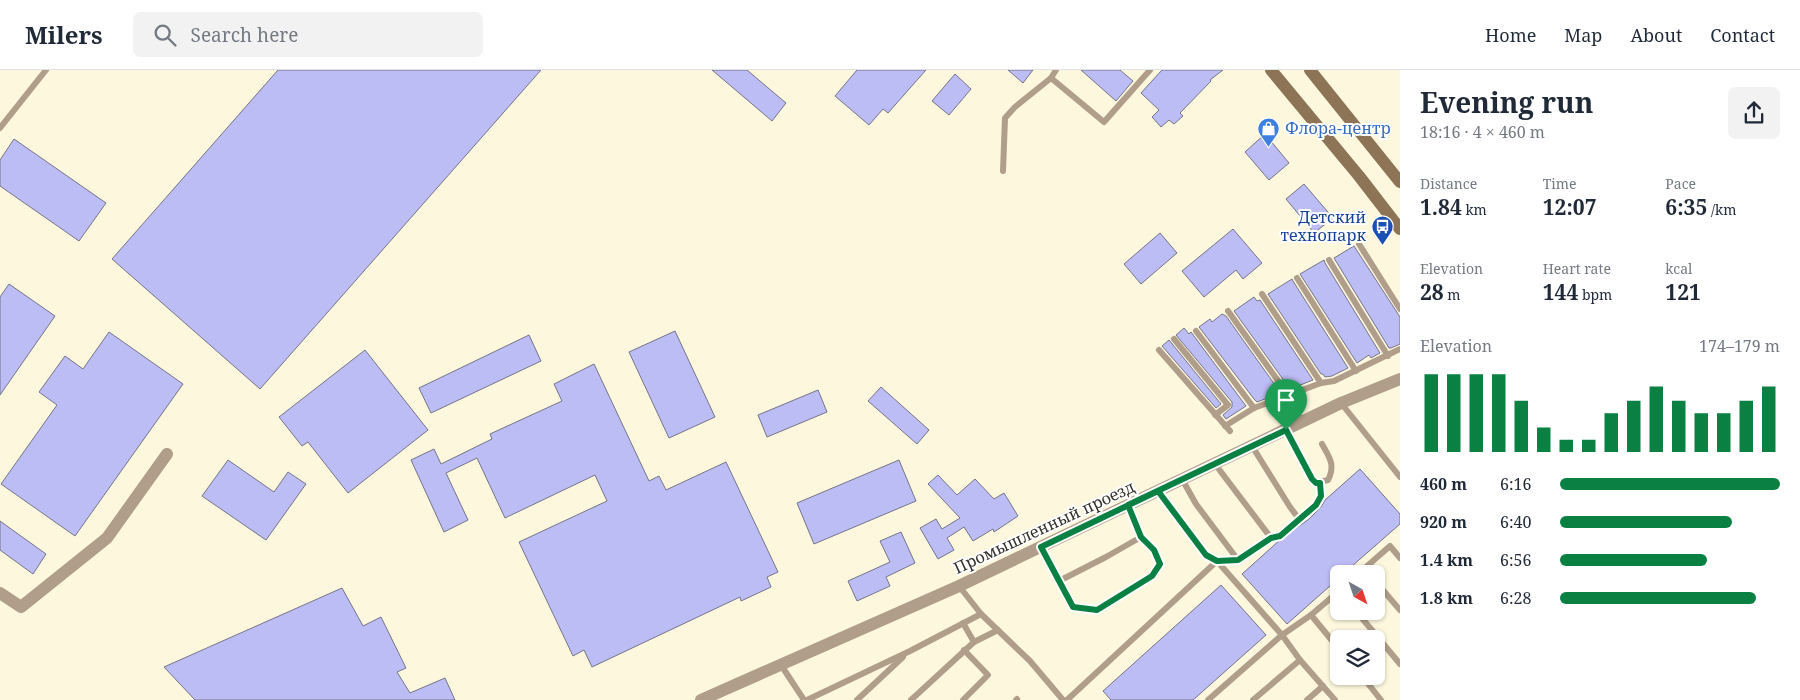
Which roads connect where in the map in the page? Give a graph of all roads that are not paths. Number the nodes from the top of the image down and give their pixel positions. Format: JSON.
{"nodes":[{"id":1,"x":46,"y":70,"type":"edge"},
{"id":2,"x":1056,"y":70,"type":"edge"},
{"id":3,"x":1150,"y":70,"type":"edge"},
{"id":4,"x":1271,"y":70,"type":"edge"},
{"id":5,"x":1310,"y":70,"type":"edge"},
{"id":6,"x":1051,"y":78,"type":"junction"},
{"id":7,"x":0,"y":128,"type":"edge"},
{"id":8,"x":1003,"y":171,"type":"dead end"},
{"id":9,"x":1400,"y":182,"type":"edge"},
{"id":10,"x":1400,"y":229,"type":"edge"},
{"id":11,"x":1358,"y":244,"type":"dead end"},
{"id":12,"x":1329,"y":260,"type":"dead end"},
{"id":13,"x":1296,"y":278,"type":"dead end"},
{"id":14,"x":1262,"y":294,"type":"dead end"},
{"id":15,"x":1400,"y":309,"type":"edge"},
{"id":16,"x":1228,"y":312,"type":"dead end"},
{"id":17,"x":1196,"y":331,"type":"dead end"},
{"id":18,"x":1174,"y":340,"type":"dead end"},
{"id":19,"x":1400,"y":349,"type":"edge"},
{"id":20,"x":1159,"y":350,"type":"dead end"},
{"id":21,"x":1388,"y":356,"type":"junction"},
{"id":22,"x":1356,"y":371,"type":"junction"},
{"id":23,"x":1400,"y":379,"type":"edge"},
{"id":24,"x":1321,"y":383,"type":"junction"},
{"id":25,"x":1289,"y":396,"type":"junction"},
{"id":26,"x":1341,"y":403,"type":"junction"},
{"id":27,"x":1254,"y":408,"type":"junction"},
{"id":28,"x":1215,"y":415,"type":"junction"},
{"id":29,"x":1302,"y":422,"type":"junction"},
{"id":30,"x":1286,"y":430,"type":"junction"},
{"id":31,"x":1322,"y":444,"type":"dead end"},
{"id":32,"x":1252,"y":446,"type":"junction"},
{"id":33,"x":167,"y":454,"type":"dead end"},
{"id":34,"x":1215,"y":464,"type":"junction"},
{"id":35,"x":1400,"y":477,"type":"edge"},
{"id":36,"x":1182,"y":479,"type":"junction"},
{"id":37,"x":1320,"y":483,"type":"junction"},
{"id":38,"x":1158,"y":491,"type":"junction"},
{"id":39,"x":1128,"y":505,"type":"junction"},
{"id":40,"x":1300,"y":519,"type":"junction"},
{"id":41,"x":1141,"y":537,"type":"junction"},
{"id":42,"x":1271,"y":538,"type":"junction"},
{"id":43,"x":1041,"y":547,"type":"junction"},
{"id":44,"x":1399,"y":554,"type":"edge"},
{"id":45,"x":1238,"y":560,"type":"junction"},
{"id":46,"x":1217,"y":561,"type":"junction"},
{"id":47,"x":1373,"y":565,"type":"edge"},
{"id":48,"x":1059,"y":581,"type":"junction"},
{"id":49,"x":959,"y":586,"type":"junction"},
{"id":50,"x":1385,"y":592,"type":"edge"},
{"id":51,"x":0,"y":593,"type":"edge"},
{"id":52,"x":1330,"y":599,"type":"edge"},
{"id":53,"x":1400,"y":610,"type":"edge"},
{"id":54,"x":981,"y":614,"type":"junction"},
{"id":55,"x":1311,"y":615,"type":"junction"},
{"id":56,"x":1363,"y":620,"type":"edge"},
{"id":57,"x":963,"y":623,"type":"junction"},
{"id":58,"x":998,"y":630,"type":"junction"},
{"id":59,"x":1282,"y":636,"type":"junction"},
{"id":60,"x":1330,"y":638,"type":"edge"},
{"id":61,"x":974,"y":642,"type":"junction"},
{"id":62,"x":964,"y":650,"type":"junction"},
{"id":63,"x":910,"y":651,"type":"junction"},
{"id":64,"x":1300,"y":660,"type":"junction"},
{"id":65,"x":1400,"y":664,"type":"edge"},
{"id":66,"x":781,"y":665,"type":"junction"},
{"id":67,"x":1369,"y":685,"type":"edge"},
{"id":68,"x":1323,"y":686,"type":"junction"},
{"id":69,"x":701,"y":700,"type":"edge"},
{"id":70,"x":806,"y":700,"type":"edge"},
{"id":71,"x":857,"y":700,"type":"edge"},
{"id":72,"x":911,"y":700,"type":"edge"},
{"id":73,"x":963,"y":700,"type":"edge"},
{"id":74,"x":1065,"y":700,"type":"edge"},
{"id":75,"x":1208,"y":700,"type":"edge"},
{"id":76,"x":1253,"y":700,"type":"edge"},
{"id":77,"x":1307,"y":700,"type":"edge"},
{"id":78,"x":1335,"y":700,"type":"edge"},
{"id":79,"x":1381,"y":700,"type":"edge"}],
"edges":[{"from":1,"to":7,"type":"lane"},
{"from":2,"to":6,"type":"lane"},
{"from":3,"to":6,"type":"lane"},
{"from":4,"to":10,"type":"main road"},
{"from":5,"to":9,"type":"main road"},
{"from":6,"to":8,"type":"lane"},
{"from":11,"to":15,"type":"lane"},
{"from":12,"to":21,"type":"lane"},
{"from":13,"to":22,"type":"lane"},
{"from":14,"to":24,"type":"lane"},
{"from":16,"to":25,"type":"lane"},
{"from":17,"to":27,"type":"lane"},
{"from":18,"to":28,"type":"lane"},
{"from":19,"to":21,"type":"lane"},
{"from":20,"to":28,"type":"lane"},
{"from":21,"to":22,"type":"lane"},
{"from":22,"to":24,"type":"lane"},
{"from":23,"to":26,"type":"street","name":"Промышленный проезд"},
{"from":24,"to":25,"type":"lane"},
{"from":25,"to":27,"type":"lane"},
{"from":25,"to":29,"type":"lane"},
{"from":26,"to":29,"type":"street","name":"Промышленный проезд"},
{"from":26,"to":35,"type":"lane"},
{"from":27,"to":28,"type":"lane"},
{"from":29,"to":30,"type":"street","name":"Промышленный проезд"},
{"from":30,"to":32,"type":"street","name":"Промышленный проезд"},
{"from":30,"to":37,"type":"lane"},
{"from":31,"to":37,"type":"lane"},
{"from":32,"to":34,"type":"street","name":"Промышленный проезд"},
{"from":32,"to":40,"type":"lane"},
{"from":33,"to":51,"type":"street"},
{"from":34,"to":36,"type":"street","name":"Промышленный проезд"},
{"from":34,"to":42,"type":"lane"},
{"from":36,"to":38,"type":"street","name":"Промышленный проезд"},
{"from":36,"to":45,"type":"lane"},
{"from":37,"to":40,"type":"lane"},
{"from":38,"to":39,"type":"street","name":"Промышленный проезд"},
{"from":38,"to":46,"type":"lane"},
{"from":39,"to":41,"type":"lane"},
{"from":39,"to":43,"type":"street","name":"Промышленный проезд"},
{"from":40,"to":42,"type":"lane"},
{"from":41,"to":48,"type":"lane"},
{"from":41,"to":48,"type":"lane"},
{"from":42,"to":45,"type":"lane"},
{"from":43,"to":48,"type":"lane"},
{"from":43,"to":49,"type":"street","name":"Промышленный проезд"},
{"from":44,"to":47,"type":"lane"},
{"from":45,"to":46,"type":"lane"},
{"from":46,"to":59,"type":"lane"},
{"from":46,"to":74,"type":"lane"},
{"from":49,"to":54,"type":"lane"},
{"from":49,"to":66,"type":"street","name":"Промышленный проезд"},
{"from":50,"to":53,"type":"lane"},
{"from":52,"to":55,"type":"lane"},
{"from":54,"to":57,"type":"lane"},
{"from":54,"to":58,"type":"lane"},
{"from":55,"to":59,"type":"lane"},
{"from":55,"to":60,"type":"lane"},
{"from":56,"to":65,"type":"lane"},
{"from":57,"to":61,"type":"lane"},
{"from":57,"to":63,"type":"lane"},
{"from":58,"to":61,"type":"lane"},
{"from":58,"to":74,"type":"lane"},
{"from":59,"to":64,"type":"lane"},
{"from":59,"to":75,"type":"lane"},
{"from":61,"to":62,"type":"lane"},
{"from":62,"to":72,"type":"lane"},
{"from":62,"to":73,"type":"lane"},
{"from":63,"to":70,"type":"lane"},
{"from":63,"to":71,"type":"lane"},
{"from":64,"to":68,"type":"lane"},
{"from":64,"to":76,"type":"lane"},
{"from":66,"to":69,"type":"street","name":"Промышленный проезд"},
{"from":66,"to":70,"type":"lane"},
{"from":67,"to":79,"type":"lane"},
{"from":68,"to":77,"type":"lane"},
{"from":68,"to":78,"type":"lane"}]}
